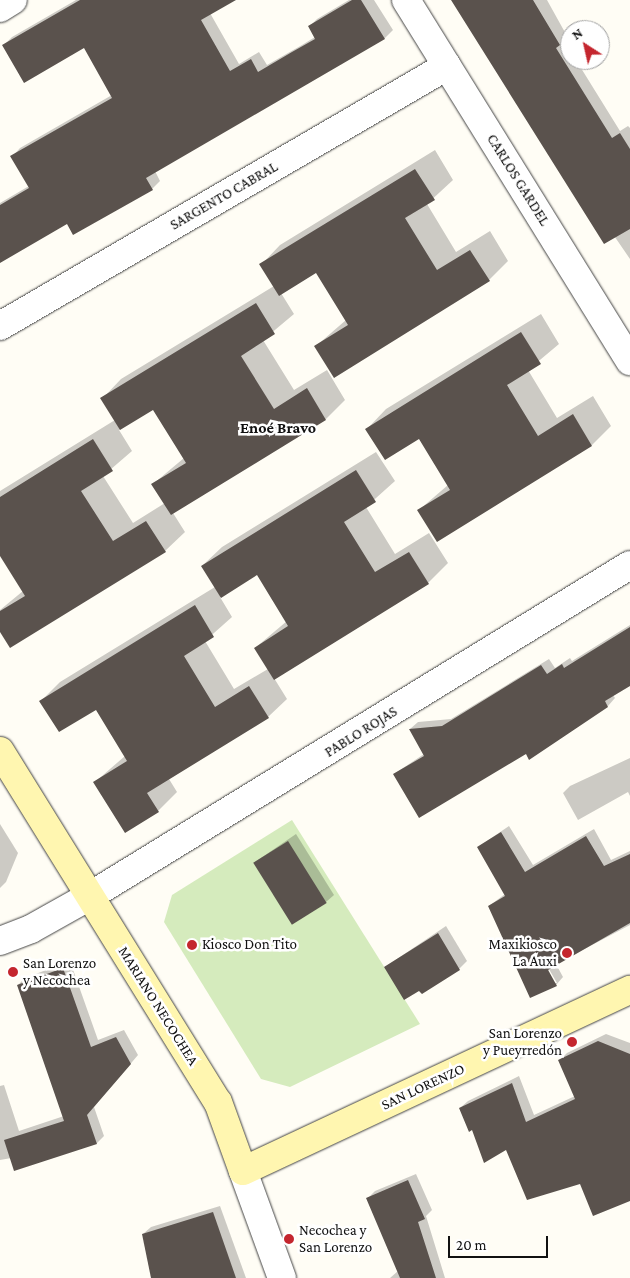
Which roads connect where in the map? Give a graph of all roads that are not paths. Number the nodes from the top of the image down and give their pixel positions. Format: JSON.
{"nodes":[{"id":1,"x":13,"y":0,"type":"edge"},
{"id":2,"x":406,"y":0,"type":"edge"},
{"id":3,"x":0,"y":8,"type":"edge"},
{"id":4,"x":447,"y":66,"type":"junction"},
{"id":5,"x":0,"y":326,"type":"edge"},
{"id":6,"x":630,"y":361,"type":"edge"},
{"id":7,"x":630,"y":565,"type":"edge"},
{"id":8,"x":0,"y":750,"type":"edge"},
{"id":9,"x":90,"y":896,"type":"junction"},
{"id":10,"x":0,"y":941,"type":"edge"},
{"id":11,"x":630,"y":990,"type":"edge"},
{"id":12,"x":243,"y":1171,"type":"junction"},
{"id":13,"x":282,"y":1278,"type":"edge"}],
"edges":[{"from":1,"to":3,"type":"street"},
{"from":2,"to":4,"type":"street","name":"CARLOS GARDEL"},
{"from":4,"to":5,"type":"street","name":"SARGENTO CABRAL"},
{"from":4,"to":6,"type":"street","name":"CARLOS GARDEL"},
{"from":7,"to":9,"type":"street","name":"PABLO ROJAS"},
{"from":8,"to":9,"type":"main road","name":"MARIANO NECOCHEA"},
{"from":9,"to":10,"type":"street"},
{"from":9,"to":12,"type":"main road","name":"MARIANO NECOCHEA"},
{"from":11,"to":12,"type":"main road","name":"SAN LORENZO"},
{"from":12,"to":13,"type":"street","name":"MARIANO NECOCHEA"}]}
